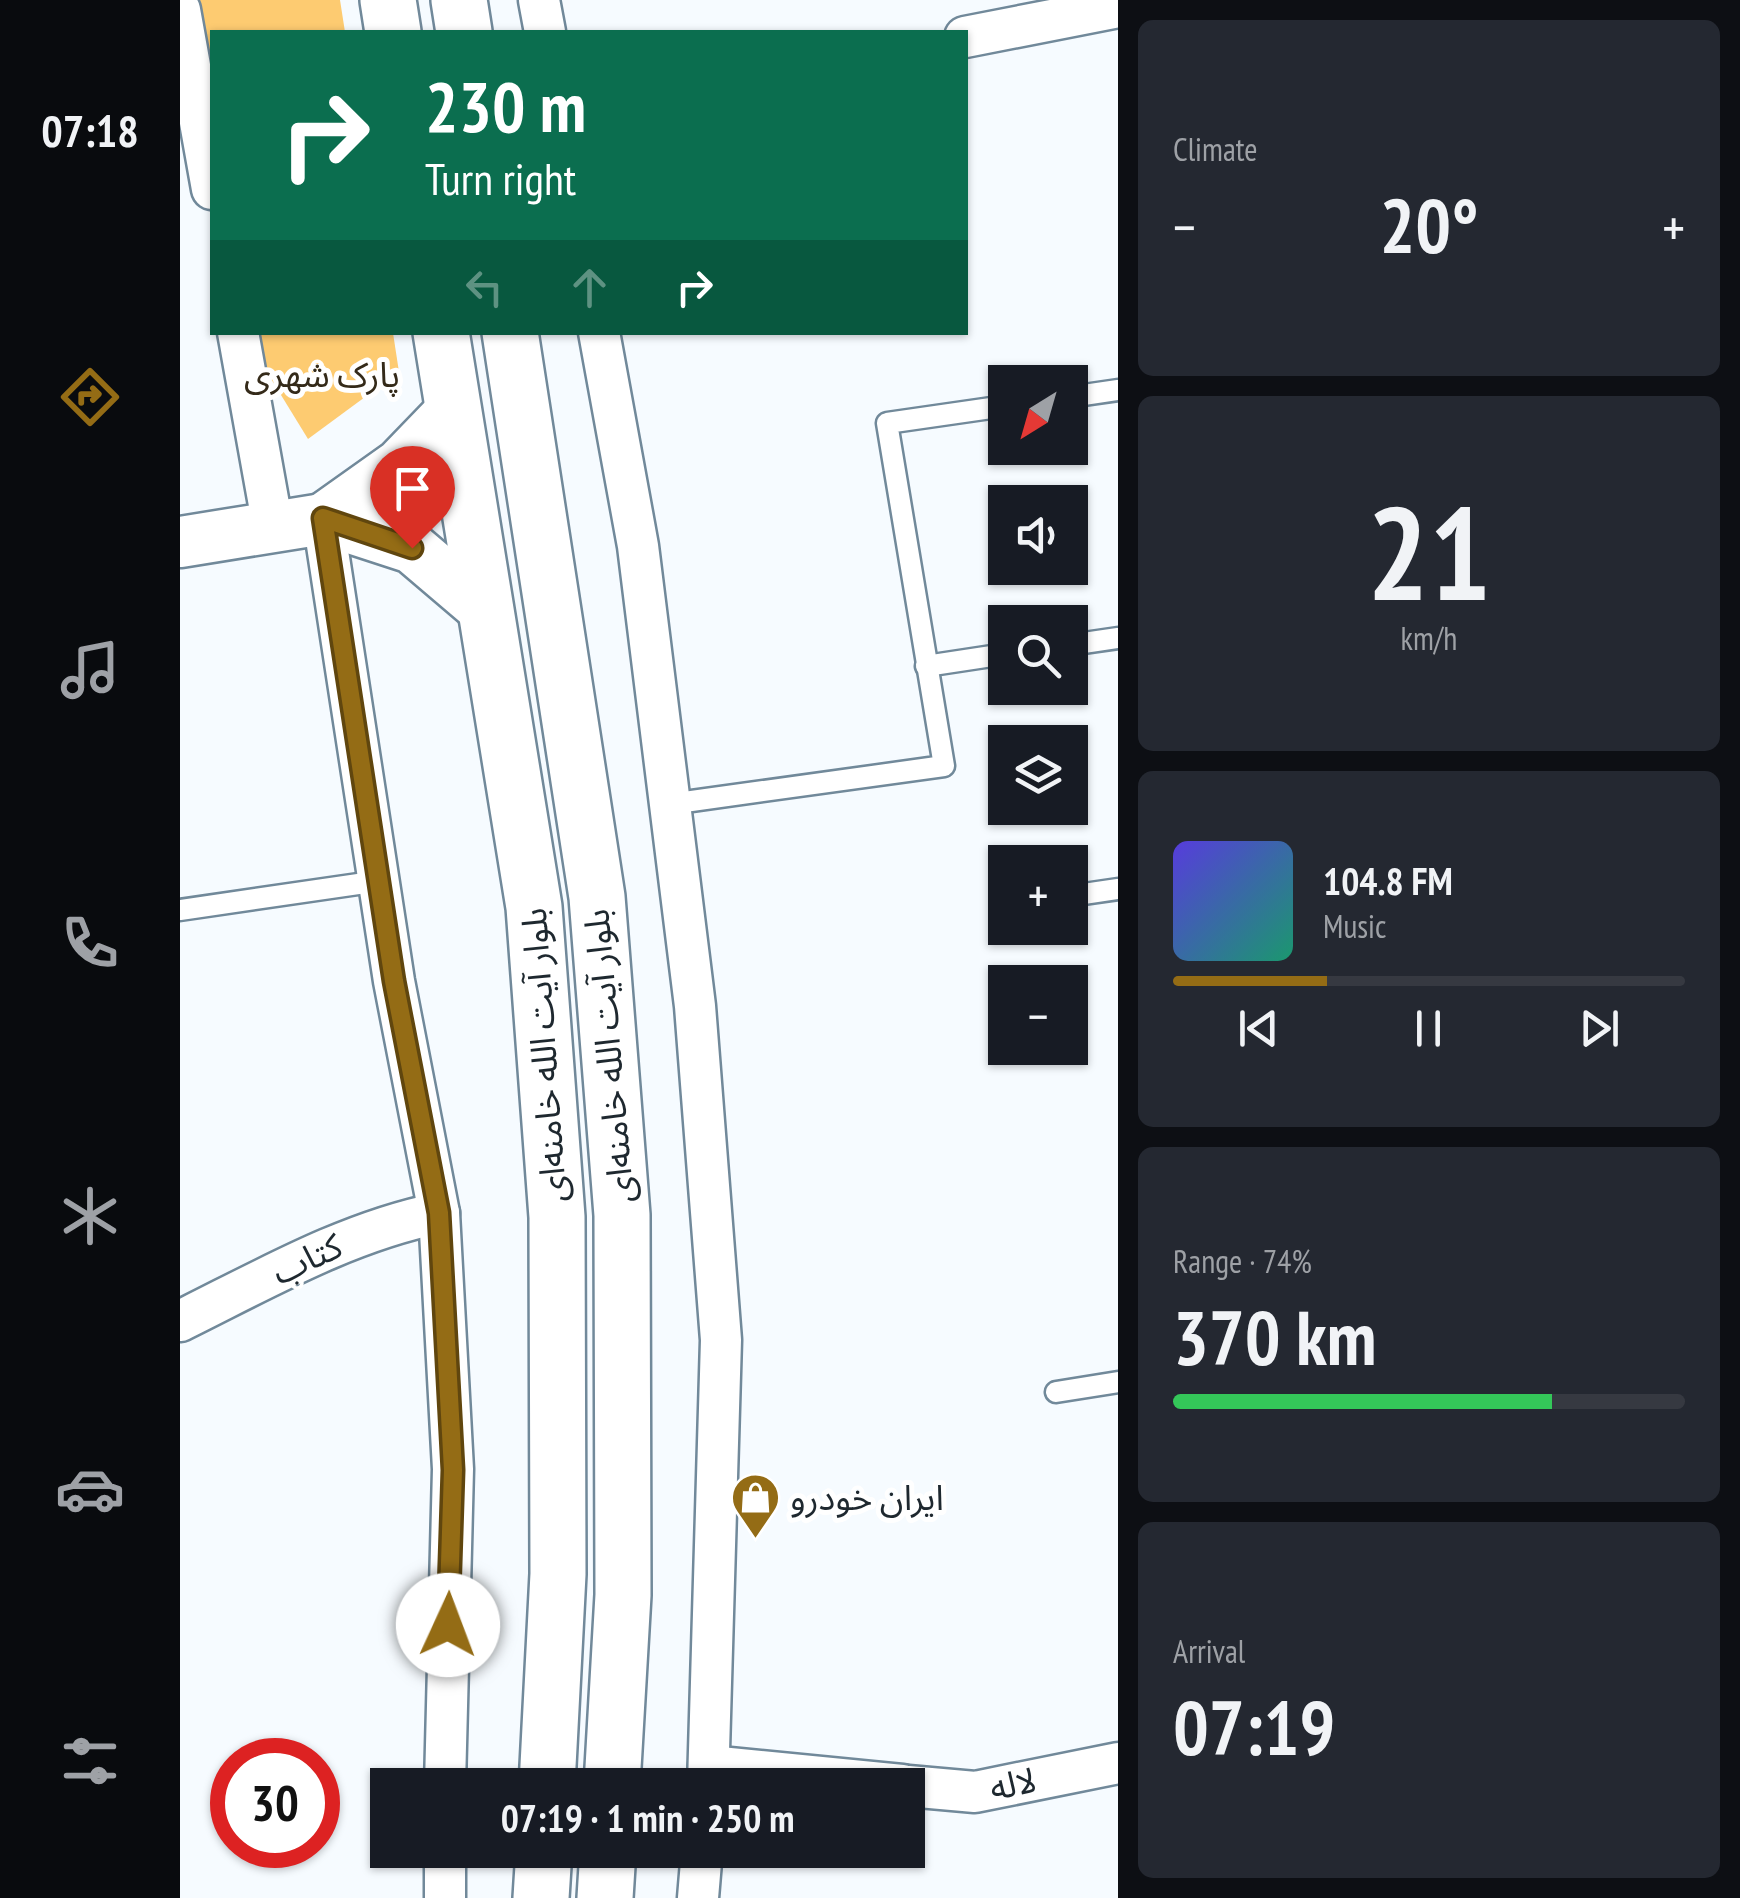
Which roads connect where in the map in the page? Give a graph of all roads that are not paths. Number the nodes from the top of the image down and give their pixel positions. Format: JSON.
{"nodes":[{"id":1,"x":388,"y":0,"type":"edge"},
{"id":2,"x":458,"y":0,"type":"edge"},
{"id":3,"x":539,"y":0,"type":"edge"},
{"id":4,"x":1118,"y":7,"type":"edge"},
{"id":5,"x":180,"y":10,"type":"edge"},
{"id":6,"x":393,"y":30,"type":"edge"},
{"id":7,"x":464,"y":30,"type":"edge"},
{"id":8,"x":545,"y":30,"type":"edge"},
{"id":9,"x":968,"y":37,"type":"edge"},
{"id":10,"x":210,"y":178,"type":"edge"},
{"id":11,"x":239,"y":335,"type":"edge"},
{"id":12,"x":442,"y":335,"type":"edge"},
{"id":13,"x":510,"y":335,"type":"edge"},
{"id":14,"x":600,"y":335,"type":"edge"},
{"id":15,"x":1118,"y":390,"type":"edge"},
{"id":16,"x":1088,"y":394,"type":"edge"},
{"id":17,"x":454,"y":408,"type":"junction"},
{"id":18,"x":988,"y":408,"type":"edge"},
{"id":19,"x":323,"y":518,"type":"junction"},
{"id":20,"x":273,"y":527,"type":"junction"},
{"id":21,"x":180,"y":542,"type":"edge"},
{"id":22,"x":486,"y":610,"type":"junction"},
{"id":23,"x":1118,"y":638,"type":"edge"},
{"id":24,"x":1088,"y":642,"type":"edge"},
{"id":25,"x":988,"y":657,"type":"edge"},
{"id":26,"x":926,"y":666,"type":"junction"},
{"id":27,"x":670,"y":804,"type":"junction"},
{"id":28,"x":379,"y":881,"type":"junction"},
{"id":29,"x":1118,"y":889,"type":"edge"},
{"id":30,"x":1088,"y":893,"type":"edge"},
{"id":31,"x":180,"y":910,"type":"edge"},
{"id":32,"x":439,"y":1213,"type":"junction"},
{"id":33,"x":183,"y":1314,"type":"edge"},
{"id":34,"x":1118,"y":1382,"type":"edge"},
{"id":35,"x":1056,"y":1392,"type":"dead end"},
{"id":36,"x":1118,"y":1763,"type":"edge"},
{"id":37,"x":445,"y":1768,"type":"edge"},
{"id":38,"x":548,"y":1768,"type":"edge"},
{"id":39,"x":613,"y":1768,"type":"edge"},
{"id":40,"x":708,"y":1768,"type":"edge"},
{"id":41,"x":925,"y":1787,"type":"edge"},
{"id":42,"x":445,"y":1868,"type":"edge"},
{"id":43,"x":543,"y":1868,"type":"edge"},
{"id":44,"x":607,"y":1868,"type":"edge"},
{"id":45,"x":700,"y":1868,"type":"edge"},
{"id":46,"x":446,"y":1898,"type":"edge"},
{"id":47,"x":541,"y":1898,"type":"edge"},
{"id":48,"x":605,"y":1898,"type":"edge"},
{"id":49,"x":698,"y":1898,"type":"edge"}],
"edges":[{"from":1,"to":6,"type":"main road"},
{"from":2,"to":7,"type":"main road"},
{"from":3,"to":8,"type":"street"},
{"from":4,"to":9,"type":"street"},
{"from":5,"to":10,"type":"street"},
{"from":11,"to":20,"type":"street"},
{"from":12,"to":17,"type":"main road","name":"بلوار آیت‌ الله خامنه‌ای"},
{"from":13,"to":39,"type":"main road","name":"بلوار آیت الله خامنه‌ای"},
{"from":14,"to":27,"type":"street"},
{"from":15,"to":16,"type":"lane"},
{"from":17,"to":19,"type":"street"},
{"from":17,"to":22,"type":"main road","name":"بلوار آیت‌ الله خامنه‌ای"},
{"from":18,"to":26,"type":"lane"},
{"from":19,"to":20,"type":"street"},
{"from":19,"to":22,"type":"street"},
{"from":19,"to":28,"type":"street"},
{"from":20,"to":21,"type":"street"},
{"from":22,"to":38,"type":"main road","name":"بلوار آیت‌ الله خامنه‌ای"},
{"from":23,"to":24,"type":"lane"},
{"from":25,"to":26,"type":"lane"},
{"from":26,"to":27,"type":"lane"},
{"from":27,"to":40,"type":"street"},
{"from":28,"to":31,"type":"lane"},
{"from":28,"to":32,"type":"street"},
{"from":29,"to":30,"type":"lane"},
{"from":32,"to":33,"type":"street","name":"کتاب"},
{"from":32,"to":37,"type":"street"},
{"from":34,"to":35,"type":"lane"},
{"from":36,"to":41,"type":"street","name":"لاله"},
{"from":42,"to":46,"type":"street"},
{"from":43,"to":47,"type":"main road"},
{"from":44,"to":48,"type":"main road"},
{"from":45,"to":49,"type":"street"}]}
